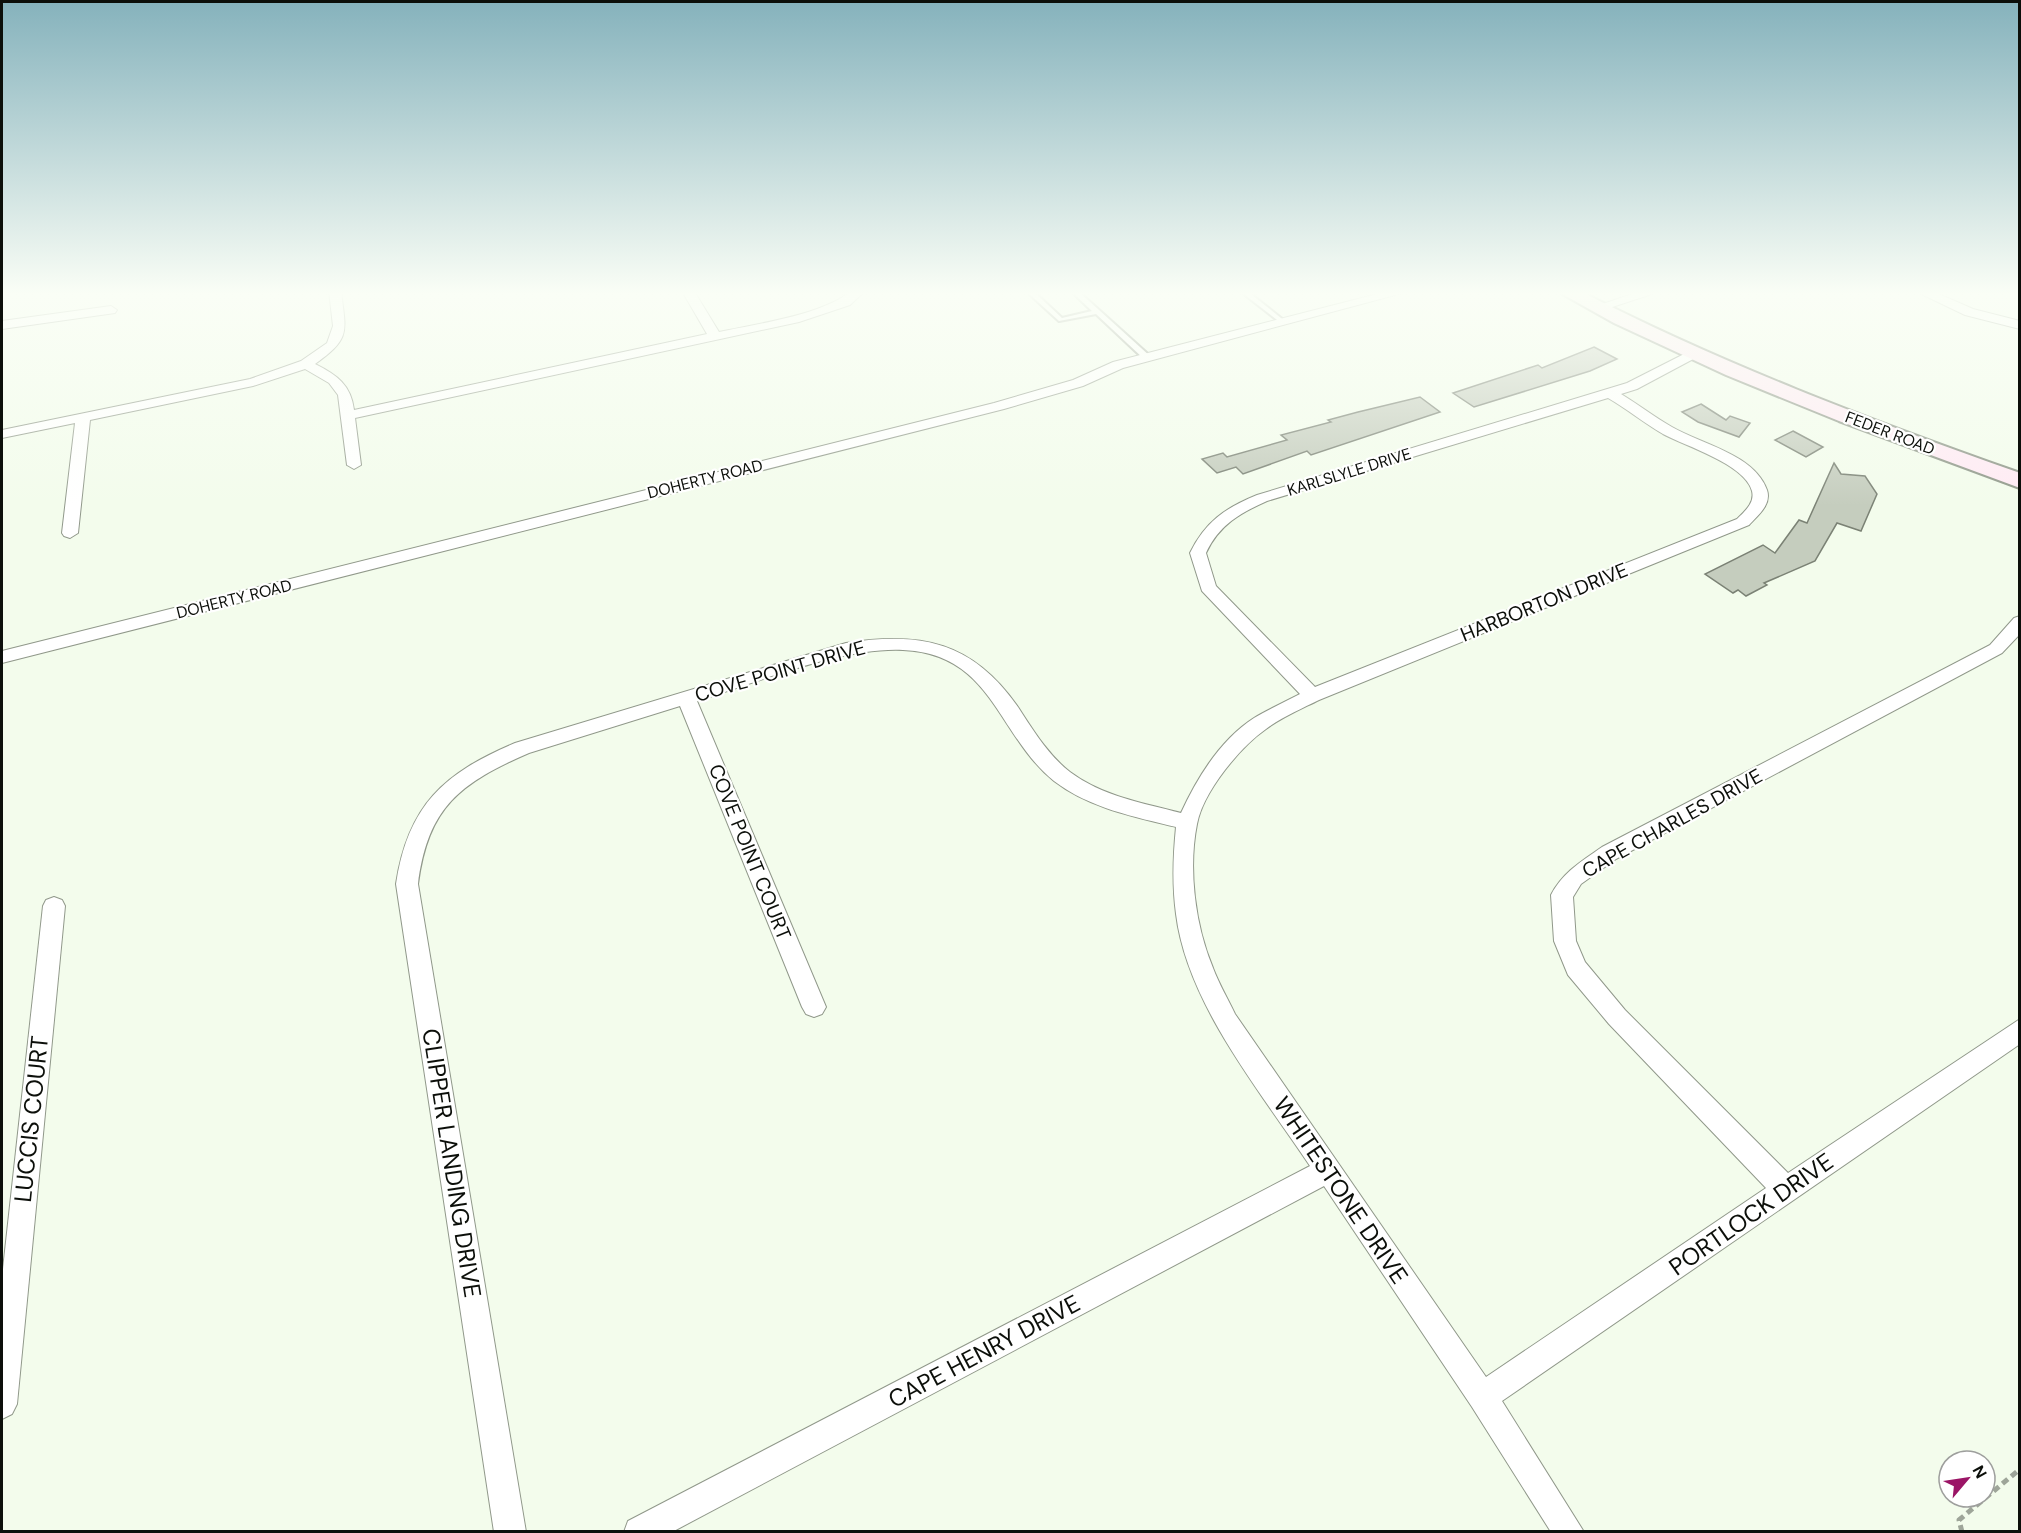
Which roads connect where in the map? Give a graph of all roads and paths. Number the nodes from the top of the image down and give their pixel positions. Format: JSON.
{"nodes":[{"id":1,"x":593,"y":363,"type":"edge"},
{"id":2,"x":1127,"y":363,"type":"edge"},
{"id":3,"x":1677,"y":363,"type":"edge"},
{"id":4,"x":1713,"y":363,"type":"edge"},
{"id":5,"x":306,"y":364,"type":"joint"},
{"id":6,"x":1610,"y":393,"type":"junction"},
{"id":7,"x":347,"y":416,"type":"junction"},
{"id":8,"x":83,"y":417,"type":"junction"},
{"id":9,"x":2,"y":434,"type":"edge"},
{"id":10,"x":354,"y":465,"type":"dead end"},
{"id":11,"x":2019,"y":481,"type":"edge"},
{"id":12,"x":70,"y":533,"type":"dead end"},
{"id":13,"x":2019,"y":622,"type":"edge"},
{"id":14,"x":2,"y":657,"type":"edge"},
{"id":15,"x":1312,"y":695,"type":"junction"},
{"id":16,"x":686,"y":698,"type":"junction"},
{"id":17,"x":437,"y":800,"type":"joint"},
{"id":18,"x":1187,"y":822,"type":"junction"},
{"id":19,"x":54,"y":906,"type":"dead end"},
{"id":20,"x":814,"y":1007,"type":"dead end"},
{"id":21,"x":2019,"y":1030,"type":"edge"},
{"id":22,"x":1328,"y":1170,"type":"junction"},
{"id":23,"x":1785,"y":1189,"type":"junction"},
{"id":24,"x":1482,"y":1397,"type":"junction"},
{"id":25,"x":2,"y":1404,"type":"edge"},
{"id":26,"x":2019,"y":1469,"type":"edge"},
{"id":27,"x":510,"y":1532,"type":"edge"},
{"id":28,"x":639,"y":1532,"type":"edge"},
{"id":29,"x":1569,"y":1532,"type":"edge"},
{"id":30,"x":1962,"y":1532,"type":"edge"}],
"edges":[{"from":1,"to":7,"type":"street"},
{"from":2,"to":14,"type":"street","name":"DOHERTY ROAD"},
{"from":3,"to":6,"type":"street","name":"KARLSLYLE DRIVE"},
{"from":4,"to":11,"type":"main road","name":"FEDER ROAD"},
{"from":5,"to":7,"type":"street"},
{"from":5,"to":8,"type":"street"},
{"from":6,"to":15,"type":"street","name":"KARLSLYLE DRIVE"},
{"from":6,"to":15,"type":"street","name":"HARBORTON DRIVE"},
{"from":7,"to":10,"type":"street"},
{"from":8,"to":9,"type":"street"},
{"from":8,"to":12,"type":"street"},
{"from":13,"to":23,"type":"street","name":"CAPE CHARLES DRIVE"},
{"from":15,"to":18,"type":"street","name":"HARBORTON DRIVE"},
{"from":16,"to":17,"type":"street","name":"COVE POINT DRIVE"},
{"from":16,"to":18,"type":"street","name":"COVE POINT DRIVE"},
{"from":16,"to":20,"type":"street","name":"COVE POINT COURT"},
{"from":17,"to":27,"type":"street","name":"CLIPPER LANDING DRIVE"},
{"from":18,"to":22,"type":"street","name":"WHITESTONE DRIVE"},
{"from":19,"to":25,"type":"street","name":"LUCCIS COURT"},
{"from":21,"to":23,"type":"street","name":"PORTLOCK DRIVE"},
{"from":22,"to":24,"type":"street","name":"WHITESTONE DRIVE"},
{"from":22,"to":28,"type":"street","name":"CAPE HENRY DRIVE"},
{"from":23,"to":24,"type":"street","name":"PORTLOCK DRIVE"},
{"from":24,"to":29,"type":"street","name":"WHITESTONE DRIVE"},
{"from":26,"to":30,"type":"path"}]}
